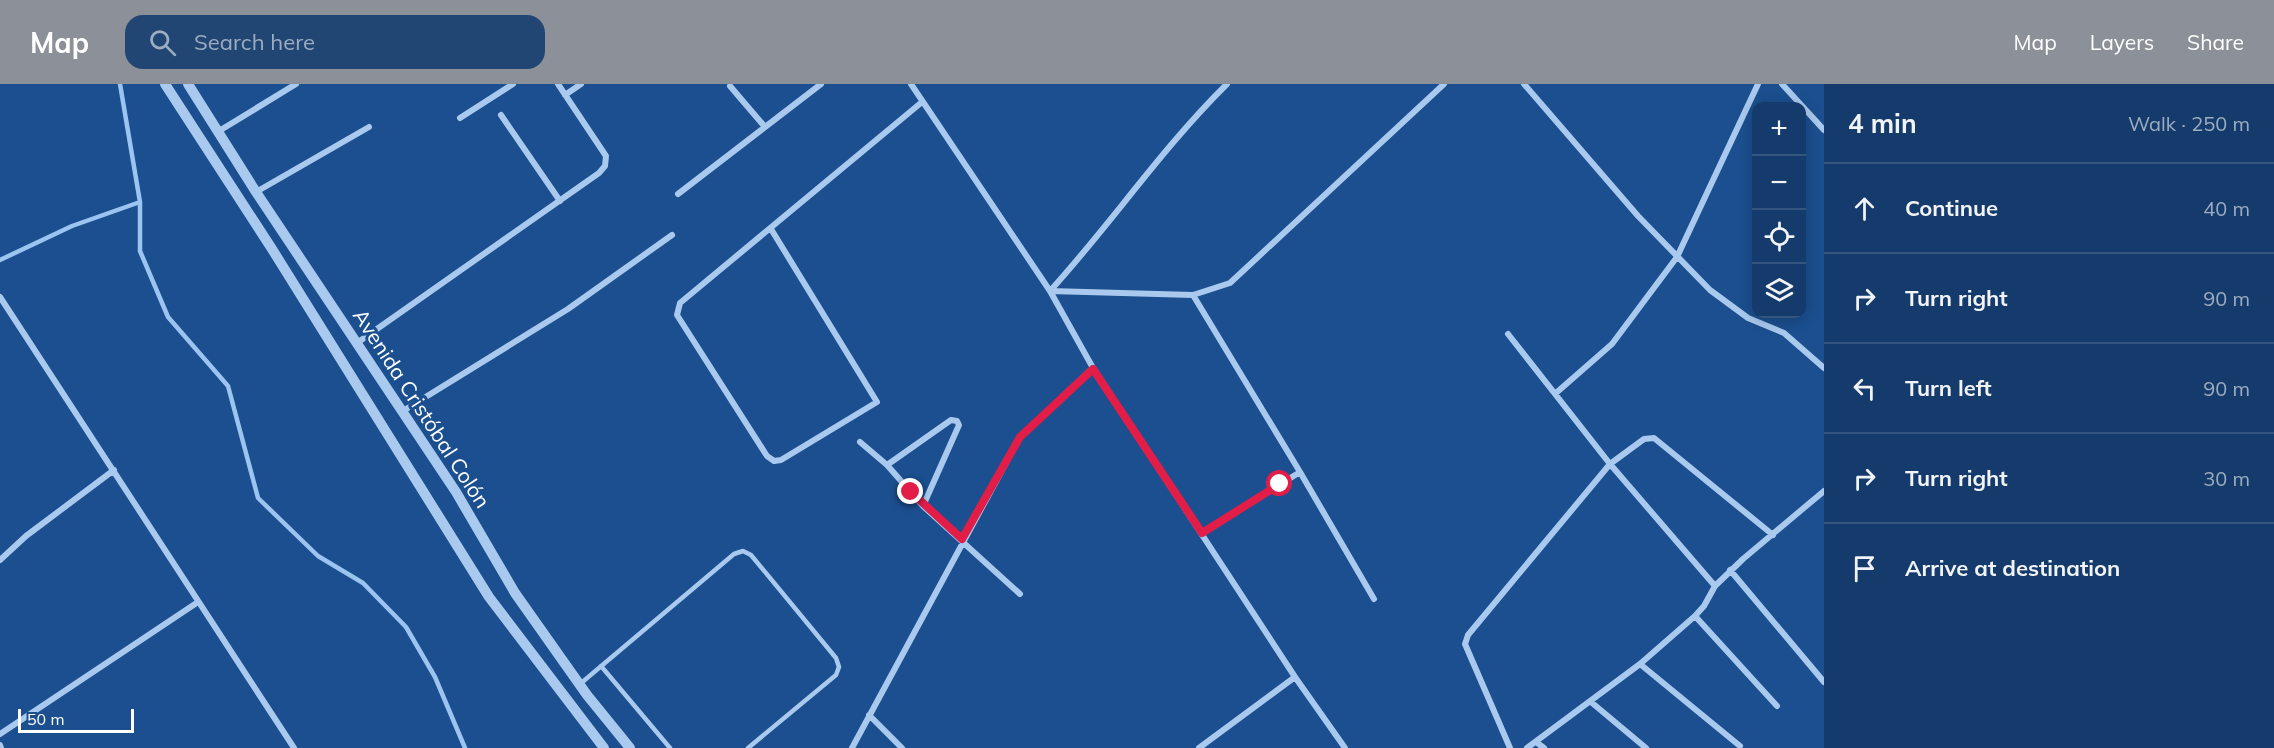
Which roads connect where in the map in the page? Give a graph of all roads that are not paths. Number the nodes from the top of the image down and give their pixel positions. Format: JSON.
{"nodes":[{"id":1,"x":165,"y":84,"type":"edge"},
{"id":2,"x":188,"y":84,"type":"edge"},
{"id":3,"x":296,"y":84,"type":"edge"},
{"id":4,"x":513,"y":84,"type":"edge"},
{"id":5,"x":558,"y":84,"type":"edge"},
{"id":6,"x":581,"y":84,"type":"edge"},
{"id":7,"x":821,"y":84,"type":"edge"},
{"id":8,"x":911,"y":84,"type":"edge"},
{"id":9,"x":1227,"y":84,"type":"edge"},
{"id":10,"x":1444,"y":84,"type":"edge"},
{"id":11,"x":1524,"y":84,"type":"edge"},
{"id":12,"x":1758,"y":84,"type":"edge"},
{"id":13,"x":1782,"y":84,"type":"edge"},
{"id":14,"x":729,"y":86,"type":"dead end"},
{"id":15,"x":565,"y":95,"type":"junction"},
{"id":16,"x":922,"y":102,"type":"junction"},
{"id":17,"x":501,"y":115,"type":"dead end"},
{"id":18,"x":460,"y":118,"type":"dead end"},
{"id":19,"x":369,"y":127,"type":"dead end"},
{"id":20,"x":765,"y":127,"type":"junction"},
{"id":21,"x":1824,"y":130,"type":"edge"},
{"id":22,"x":219,"y":131,"type":"junction"},
{"id":23,"x":255,"y":192,"type":"junction"},
{"id":24,"x":678,"y":194,"type":"dead end"},
{"id":25,"x":560,"y":201,"type":"junction"},
{"id":26,"x":771,"y":229,"type":"junction"},
{"id":27,"x":672,"y":235,"type":"dead end"},
{"id":28,"x":1677,"y":257,"type":"junction"},
{"id":29,"x":1050,"y":291,"type":"junction"},
{"id":30,"x":1193,"y":295,"type":"junction"},
{"id":31,"x":0,"y":297,"type":"edge"},
{"id":32,"x":1508,"y":334,"type":"dead end"},
{"id":33,"x":357,"y":343,"type":"junction"},
{"id":34,"x":1824,"y":368,"type":"edge"},
{"id":35,"x":1093,"y":369,"type":"junction"},
{"id":36,"x":1556,"y":393,"type":"junction"},
{"id":37,"x":403,"y":411,"type":"junction"},
{"id":38,"x":860,"y":442,"type":"dead end"},
{"id":39,"x":1610,"y":464,"type":"junction"},
{"id":40,"x":887,"y":465,"type":"junction"},
{"id":41,"x":114,"y":470,"type":"junction"},
{"id":42,"x":1300,"y":472,"type":"junction"},
{"id":43,"x":1824,"y":492,"type":"edge"},
{"id":44,"x":923,"y":506,"type":"junction"},
{"id":45,"x":1202,"y":533,"type":"junction"},
{"id":46,"x":1773,"y":535,"type":"junction"},
{"id":47,"x":962,"y":539,"type":"junction"},
{"id":48,"x":0,"y":560,"type":"edge"},
{"id":49,"x":1730,"y":570,"type":"junction"},
{"id":50,"x":1715,"y":586,"type":"junction"},
{"id":51,"x":1020,"y":594,"type":"dead end"},
{"id":52,"x":1374,"y":599,"type":"dead end"},
{"id":53,"x":198,"y":602,"type":"junction"},
{"id":54,"x":1695,"y":616,"type":"junction"},
{"id":55,"x":1640,"y":664,"type":"junction"},
{"id":56,"x":601,"y":666,"type":"junction"},
{"id":57,"x":1294,"y":677,"type":"junction"},
{"id":58,"x":1824,"y":682,"type":"edge"},
{"id":59,"x":579,"y":684,"type":"junction"},
{"id":60,"x":1591,"y":702,"type":"junction"},
{"id":61,"x":1777,"y":706,"type":"dead end"},
{"id":62,"x":869,"y":715,"type":"junction"},
{"id":63,"x":0,"y":734,"type":"edge"},
{"id":64,"x":1536,"y":742,"type":"junction"},
{"id":65,"x":1740,"y":746,"type":"dead end"},
{"id":66,"x":294,"y":748,"type":"edge"},
{"id":67,"x":604,"y":748,"type":"edge"},
{"id":68,"x":630,"y":748,"type":"edge"},
{"id":69,"x":670,"y":748,"type":"edge"},
{"id":70,"x":748,"y":748,"type":"edge"},
{"id":71,"x":852,"y":748,"type":"edge"},
{"id":72,"x":902,"y":748,"type":"edge"},
{"id":73,"x":1199,"y":748,"type":"edge"},
{"id":74,"x":1345,"y":748,"type":"edge"},
{"id":75,"x":1510,"y":748,"type":"edge"},
{"id":76,"x":1527,"y":748,"type":"edge"},
{"id":77,"x":1544,"y":748,"type":"edge"},
{"id":78,"x":1646,"y":748,"type":"edge"}],
"edges":[{"from":1,"to":67,"type":"street","name":"Avenida Cristóbal Colón"},
{"from":2,"to":22,"type":"street","name":"Avenida Cristóbal Colón"},
{"from":3,"to":22,"type":"street"},
{"from":4,"to":18,"type":"street"},
{"from":5,"to":15,"type":"street"},
{"from":6,"to":15,"type":"street"},
{"from":7,"to":20,"type":"street"},
{"from":8,"to":16,"type":"street"},
{"from":9,"to":29,"type":"street"},
{"from":10,"to":30,"type":"street"},
{"from":11,"to":28,"type":"street"},
{"from":12,"to":28,"type":"street"},
{"from":13,"to":21,"type":"street"},
{"from":14,"to":20,"type":"street"},
{"from":15,"to":25,"type":"street"},
{"from":16,"to":26,"type":"street"},
{"from":16,"to":29,"type":"street"},
{"from":17,"to":25,"type":"street"},
{"from":19,"to":23,"type":"street"},
{"from":20,"to":24,"type":"street"},
{"from":22,"to":23,"type":"street","name":"Avenida Cristóbal Colón"},
{"from":23,"to":33,"type":"street","name":"Avenida Cristóbal Colón"},
{"from":25,"to":33,"type":"street"},
{"from":26,"to":26,"type":"street"},
{"from":27,"to":37,"type":"street"},
{"from":28,"to":34,"type":"street"},
{"from":28,"to":36,"type":"street"},
{"from":29,"to":30,"type":"street"},
{"from":29,"to":35,"type":"street"},
{"from":30,"to":42,"type":"street"},
{"from":31,"to":41,"type":"street"},
{"from":32,"to":36,"type":"street"},
{"from":33,"to":37,"type":"street","name":"Avenida Cristóbal Colón"},
{"from":35,"to":45,"type":"street"},
{"from":35,"to":47,"type":"street"},
{"from":36,"to":39,"type":"street"},
{"from":37,"to":59,"type":"street","name":"Avenida Cristóbal Colón"},
{"from":38,"to":40,"type":"street"},
{"from":39,"to":46,"type":"street"},
{"from":39,"to":50,"type":"street"},
{"from":39,"to":75,"type":"street"},
{"from":40,"to":44,"type":"street"},
{"from":40,"to":44,"type":"street"},
{"from":41,"to":48,"type":"street"},
{"from":41,"to":53,"type":"street"},
{"from":42,"to":45,"type":"street"},
{"from":42,"to":52,"type":"street"},
{"from":43,"to":46,"type":"street"},
{"from":44,"to":47,"type":"street"},
{"from":45,"to":57,"type":"street"},
{"from":46,"to":49,"type":"street"},
{"from":47,"to":51,"type":"street"},
{"from":47,"to":62,"type":"street"},
{"from":49,"to":50,"type":"street"},
{"from":49,"to":58,"type":"street"},
{"from":50,"to":54,"type":"street"},
{"from":53,"to":63,"type":"street"},
{"from":53,"to":66,"type":"street"},
{"from":54,"to":55,"type":"street"},
{"from":54,"to":61,"type":"street"},
{"from":55,"to":60,"type":"street"},
{"from":55,"to":65,"type":"street"},
{"from":56,"to":59,"type":"lane"},
{"from":56,"to":69,"type":"lane"},
{"from":56,"to":70,"type":"lane"},
{"from":57,"to":73,"type":"street"},
{"from":57,"to":74,"type":"street"},
{"from":59,"to":68,"type":"street","name":"Avenida Cristóbal Colón"},
{"from":60,"to":64,"type":"street"},
{"from":60,"to":78,"type":"street"},
{"from":62,"to":71,"type":"street"},
{"from":62,"to":72,"type":"street"},
{"from":64,"to":76,"type":"street"},
{"from":64,"to":77,"type":"street"}]}
